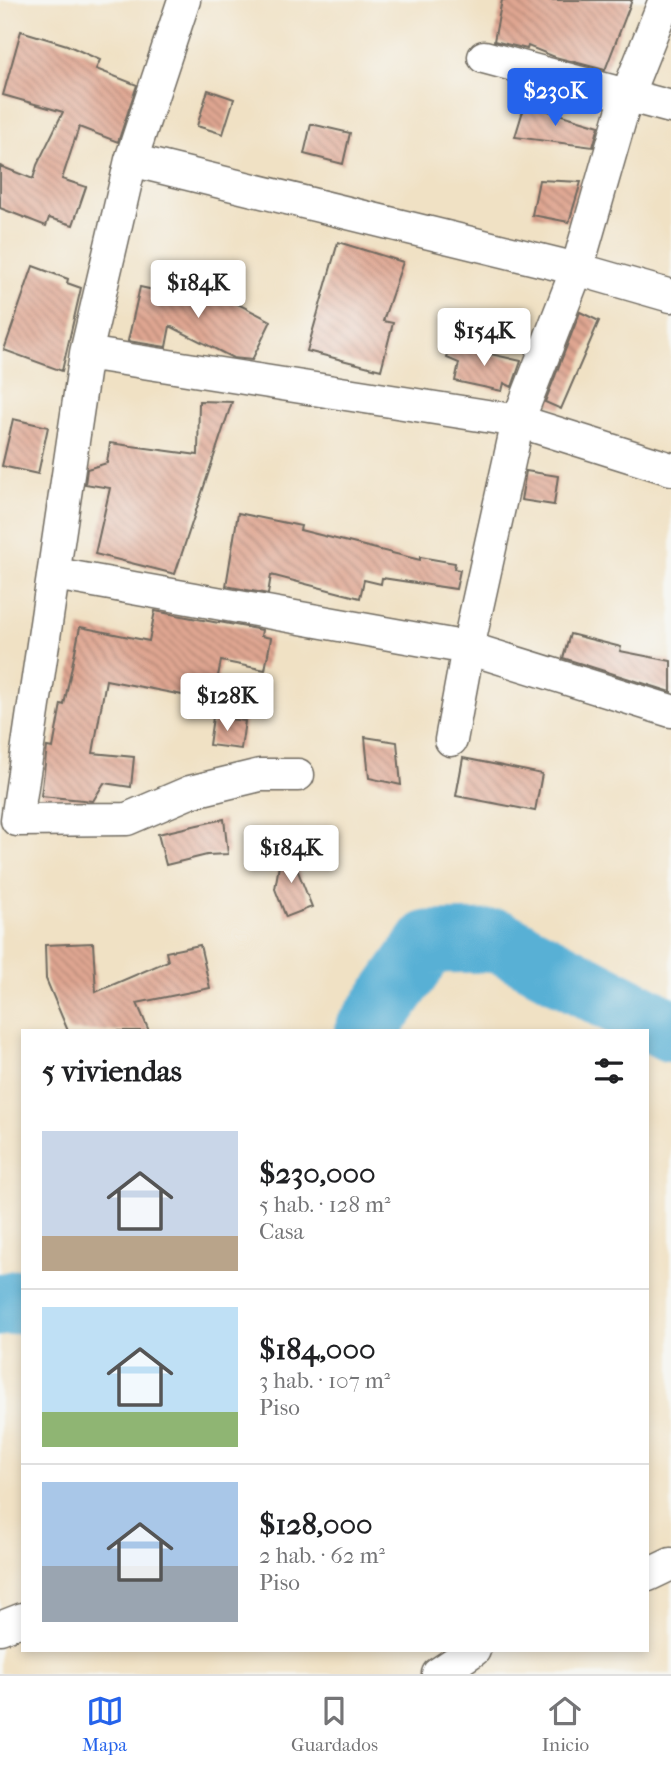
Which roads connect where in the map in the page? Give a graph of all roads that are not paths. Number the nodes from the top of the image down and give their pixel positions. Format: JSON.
{"nodes":[{"id":1,"x":184,"y":0,"type":"edge"},
{"id":2,"x":665,"y":0,"type":"edge"},
{"id":3,"x":484,"y":57,"type":"dead end"},
{"id":4,"x":627,"y":95,"type":"junction"},
{"id":5,"x":671,"y":107,"type":"edge"},
{"id":6,"x":131,"y":160,"type":"junction"},
{"id":7,"x":577,"y":269,"type":"junction"},
{"id":8,"x":671,"y":296,"type":"edge"},
{"id":9,"x":86,"y":353,"type":"junction"},
{"id":10,"x":518,"y":421,"type":"junction"},
{"id":11,"x":671,"y":469,"type":"edge"},
{"id":12,"x":55,"y":574,"type":"junction"},
{"id":13,"x":468,"y":648,"type":"junction"},
{"id":14,"x":671,"y":711,"type":"edge"},
{"id":15,"x":451,"y":740,"type":"dead end"},
{"id":16,"x":298,"y":775,"type":"dead end"},
{"id":17,"x":671,"y":1564,"type":"edge"},
{"id":18,"x":649,"y":1575,"type":"edge"},
{"id":19,"x":21,"y":1620,"type":"edge"},
{"id":20,"x":0,"y":1628,"type":"edge"},
{"id":21,"x":471,"y":1652,"type":"edge"},
{"id":22,"x":438,"y":1674,"type":"edge"}],
"edges":[{"from":1,"to":6,"type":"street"},
{"from":2,"to":4,"type":"street"},
{"from":3,"to":4,"type":"street"},
{"from":4,"to":5,"type":"street"},
{"from":4,"to":7,"type":"street"},
{"from":6,"to":7,"type":"street"},
{"from":6,"to":9,"type":"street"},
{"from":7,"to":8,"type":"street"},
{"from":7,"to":10,"type":"street"},
{"from":9,"to":10,"type":"street"},
{"from":9,"to":12,"type":"street"},
{"from":10,"to":11,"type":"street"},
{"from":10,"to":13,"type":"street"},
{"from":12,"to":13,"type":"street"},
{"from":12,"to":16,"type":"street"},
{"from":13,"to":14,"type":"street"},
{"from":13,"to":15,"type":"street"},
{"from":17,"to":18,"type":"street"},
{"from":19,"to":20,"type":"street"},
{"from":21,"to":22,"type":"street"}]}
